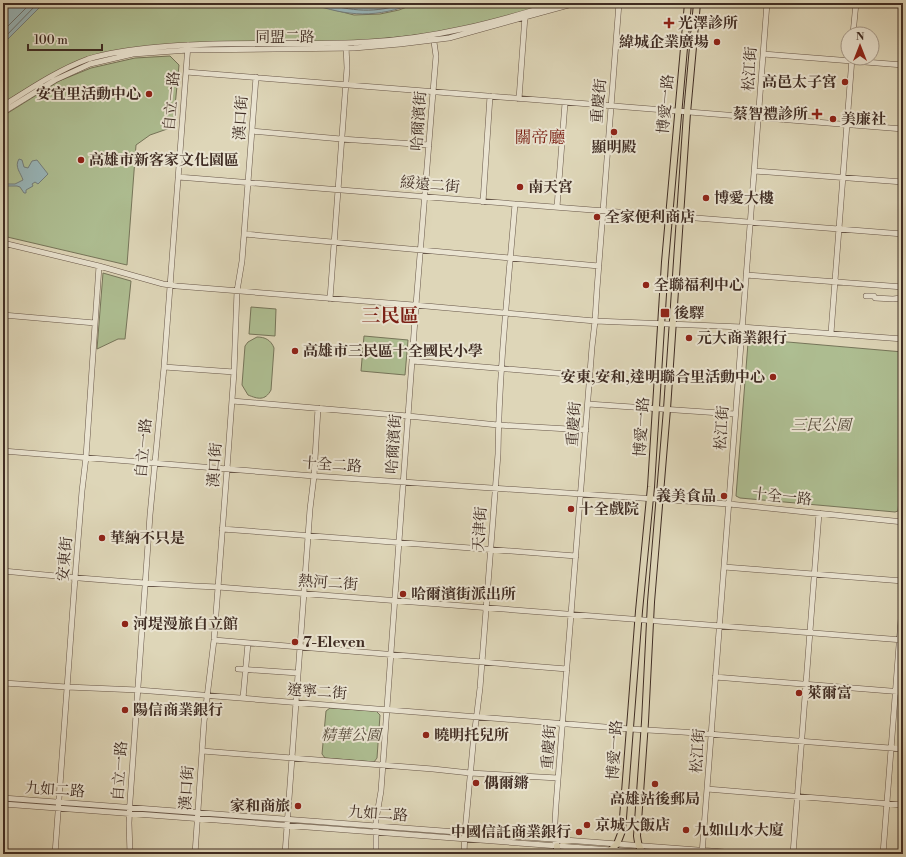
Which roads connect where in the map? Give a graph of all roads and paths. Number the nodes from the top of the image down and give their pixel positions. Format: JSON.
{"nodes":[{"id":1,"x":558,"y":3,"type":"edge"},
{"id":2,"x":576,"y":3,"type":"edge"},
{"id":3,"x":619,"y":3,"type":"edge"},
{"id":4,"x":688,"y":3,"type":"edge"},
{"id":5,"x":697,"y":3,"type":"edge"},
{"id":6,"x":767,"y":3,"type":"edge"},
{"id":7,"x":856,"y":3,"type":"edge"},
{"id":8,"x":525,"y":15,"type":"junction"},
{"id":9,"x":854,"y":26,"type":"edge"},
{"id":10,"x":434,"y":37,"type":"junction"},
{"id":11,"x":346,"y":46,"type":"junction"},
{"id":12,"x":188,"y":47,"type":"junction"},
{"id":13,"x":763,"y":54,"type":"junction"},
{"id":14,"x":840,"y":59,"type":"edge"},
{"id":15,"x":880,"y":63,"type":"edge"},
{"id":16,"x":903,"y":65,"type":"edge"},
{"id":17,"x":851,"y":66,"type":"edge"},
{"id":18,"x":186,"y":72,"type":"junction"},
{"id":19,"x":256,"y":77,"type":"junction"},
{"id":20,"x":346,"y":85,"type":"junction"},
{"id":21,"x":433,"y":92,"type":"junction"},
{"id":22,"x":490,"y":96,"type":"junction"},
{"id":23,"x":519,"y":99,"type":"junction"},
{"id":24,"x":565,"y":103,"type":"junction"},
{"id":25,"x":3,"y":106,"type":"edge"},
{"id":26,"x":611,"y":106,"type":"junction"},
{"id":27,"x":3,"y":112,"type":"edge"},
{"id":28,"x":678,"y":112,"type":"junction"},
{"id":29,"x":687,"y":113,"type":"junction"},
{"id":30,"x":758,"y":118,"type":"junction"},
{"id":31,"x":846,"y":125,"type":"junction"},
{"id":32,"x":903,"y":129,"type":"edge"},
{"id":33,"x":252,"y":131,"type":"junction"},
{"id":34,"x":341,"y":139,"type":"junction"},
{"id":35,"x":429,"y":145,"type":"junction"},
{"id":36,"x":754,"y":171,"type":"junction"},
{"id":37,"x":178,"y":177,"type":"junction"},
{"id":38,"x":842,"y":178,"type":"junction"},
{"id":39,"x":903,"y":182,"type":"edge"},
{"id":40,"x":248,"y":183,"type":"junction"},
{"id":41,"x":338,"y":190,"type":"junction"},
{"id":42,"x":425,"y":197,"type":"junction"},
{"id":43,"x":483,"y":202,"type":"junction"},
{"id":44,"x":515,"y":204,"type":"junction"},
{"id":45,"x":557,"y":208,"type":"junction"},
{"id":46,"x":603,"y":211,"type":"junction"},
{"id":47,"x":669,"y":216,"type":"junction"},
{"id":48,"x":680,"y":217,"type":"junction"},
{"id":49,"x":750,"y":223,"type":"junction"},
{"id":50,"x":839,"y":229,"type":"junction"},
{"id":51,"x":244,"y":234,"type":"junction"},
{"id":52,"x":903,"y":234,"type":"edge"},
{"id":53,"x":334,"y":242,"type":"junction"},
{"id":54,"x":4,"y":243,"type":"edge"},
{"id":55,"x":421,"y":250,"type":"junction"},
{"id":56,"x":511,"y":258,"type":"junction"},
{"id":57,"x":3,"y":264,"type":"edge"},
{"id":58,"x":99,"y":266,"type":"junction"},
{"id":59,"x":599,"y":266,"type":"junction"},
{"id":60,"x":746,"y":275,"type":"junction"},
{"id":61,"x":835,"y":282,"type":"junction"},
{"id":62,"x":170,"y":285,"type":"junction"},
{"id":63,"x":902,"y":287,"type":"edge"},
{"id":64,"x":237,"y":291,"type":"junction"},
{"id":65,"x":866,"y":296,"type":"dead end"},
{"id":66,"x":330,"y":299,"type":"junction"},
{"id":67,"x":416,"y":305,"type":"junction"},
{"id":68,"x":506,"y":312,"type":"junction"},
{"id":69,"x":3,"y":315,"type":"edge"},
{"id":70,"x":595,"y":321,"type":"junction"},
{"id":71,"x":95,"y":323,"type":"junction"},
{"id":72,"x":662,"y":324,"type":"junction"},
{"id":73,"x":672,"y":325,"type":"junction"},
{"id":74,"x":742,"y":327,"type":"junction"},
{"id":75,"x":831,"y":333,"type":"junction"},
{"id":76,"x":903,"y":339,"type":"edge"},
{"id":77,"x":412,"y":361,"type":"junction"},
{"id":78,"x":164,"y":367,"type":"junction"},
{"id":79,"x":502,"y":369,"type":"junction"},
{"id":80,"x":234,"y":372,"type":"junction"},
{"id":81,"x":590,"y":376,"type":"junction"},
{"id":82,"x":232,"y":401,"type":"junction"},
{"id":83,"x":588,"y":404,"type":"junction"},
{"id":84,"x":318,"y":408,"type":"junction"},
{"id":85,"x":656,"y":408,"type":"junction"},
{"id":86,"x":667,"y":409,"type":"junction"},
{"id":87,"x":735,"y":414,"type":"junction"},
{"id":88,"x":408,"y":416,"type":"junction"},
{"id":89,"x":498,"y":425,"type":"junction"},
{"id":90,"x":586,"y":430,"type":"junction"},
{"id":91,"x":3,"y":451,"type":"edge"},
{"id":92,"x":86,"y":457,"type":"junction"},
{"id":93,"x":154,"y":463,"type":"junction"},
{"id":94,"x":227,"y":469,"type":"junction"},
{"id":95,"x":314,"y":476,"type":"junction"},
{"id":96,"x":404,"y":482,"type":"junction"},
{"id":97,"x":495,"y":489,"type":"junction"},
{"id":98,"x":581,"y":495,"type":"junction"},
{"id":99,"x":650,"y":499,"type":"junction"},
{"id":100,"x":659,"y":500,"type":"junction"},
{"id":101,"x":728,"y":504,"type":"junction"},
{"id":102,"x":819,"y":513,"type":"junction"},
{"id":103,"x":903,"y":522,"type":"edge"},
{"id":104,"x":222,"y":529,"type":"junction"},
{"id":105,"x":308,"y":536,"type":"junction"},
{"id":106,"x":399,"y":543,"type":"junction"},
{"id":107,"x":490,"y":550,"type":"junction"},
{"id":108,"x":576,"y":556,"type":"junction"},
{"id":109,"x":724,"y":567,"type":"junction"},
{"id":110,"x":3,"y":571,"type":"edge"},
{"id":111,"x":814,"y":574,"type":"junction"},
{"id":112,"x":75,"y":578,"type":"junction"},
{"id":113,"x":903,"y":581,"type":"edge"},
{"id":114,"x":145,"y":584,"type":"junction"},
{"id":115,"x":218,"y":587,"type":"junction"},
{"id":116,"x":304,"y":593,"type":"junction"},
{"id":117,"x":903,"y":594,"type":"edge"},
{"id":118,"x":395,"y":601,"type":"junction"},
{"id":119,"x":486,"y":608,"type":"junction"},
{"id":120,"x":902,"y":610,"type":"edge"},
{"id":121,"x":571,"y":614,"type":"junction"},
{"id":122,"x":638,"y":619,"type":"junction"},
{"id":123,"x":651,"y":620,"type":"junction"},
{"id":124,"x":719,"y":625,"type":"junction"},
{"id":125,"x":810,"y":632,"type":"junction"},
{"id":126,"x":901,"y":639,"type":"edge"},
{"id":127,"x":214,"y":640,"type":"junction"},
{"id":128,"x":248,"y":643,"type":"junction"},
{"id":129,"x":300,"y":647,"type":"junction"},
{"id":130,"x":391,"y":654,"type":"junction"},
{"id":131,"x":482,"y":662,"type":"junction"},
{"id":132,"x":567,"y":668,"type":"junction"},
{"id":133,"x":238,"y":669,"type":"dead end"},
{"id":134,"x":246,"y":669,"type":"junction"},
{"id":135,"x":298,"y":673,"type":"junction"},
{"id":136,"x":715,"y":677,"type":"junction"},
{"id":137,"x":3,"y":683,"type":"edge"},
{"id":138,"x":806,"y":684,"type":"junction"},
{"id":139,"x":67,"y":687,"type":"junction"},
{"id":140,"x":138,"y":690,"type":"junction"},
{"id":141,"x":896,"y":691,"type":"junction"},
{"id":142,"x":903,"y":692,"type":"edge"},
{"id":143,"x":207,"y":696,"type":"junction"},
{"id":144,"x":243,"y":698,"type":"junction"},
{"id":145,"x":296,"y":703,"type":"junction"},
{"id":146,"x":387,"y":710,"type":"junction"},
{"id":147,"x":476,"y":717,"type":"junction"},
{"id":148,"x":563,"y":724,"type":"junction"},
{"id":149,"x":630,"y":729,"type":"junction"},
{"id":150,"x":645,"y":729,"type":"junction"},
{"id":151,"x":711,"y":734,"type":"junction"},
{"id":152,"x":802,"y":741,"type":"junction"},
{"id":153,"x":891,"y":748,"type":"junction"},
{"id":154,"x":903,"y":749,"type":"edge"},
{"id":155,"x":202,"y":751,"type":"junction"},
{"id":156,"x":292,"y":758,"type":"junction"},
{"id":157,"x":383,"y":765,"type":"junction"},
{"id":158,"x":470,"y":773,"type":"junction"},
{"id":159,"x":558,"y":778,"type":"junction"},
{"id":160,"x":707,"y":789,"type":"junction"},
{"id":161,"x":798,"y":797,"type":"junction"},
{"id":162,"x":3,"y":798,"type":"edge"},
{"id":163,"x":60,"y":802,"type":"junction"},
{"id":164,"x":3,"y":804,"type":"edge"},
{"id":165,"x":887,"y":804,"type":"junction"},
{"id":166,"x":903,"y":805,"type":"edge"},
{"id":167,"x":59,"y":808,"type":"junction"},
{"id":168,"x":129,"y":808,"type":"junction"},
{"id":169,"x":197,"y":812,"type":"junction"},
{"id":170,"x":129,"y":814,"type":"junction"},
{"id":171,"x":197,"y":818,"type":"junction"},
{"id":172,"x":288,"y":819,"type":"junction"},
{"id":173,"x":287,"y":826,"type":"junction"},
{"id":174,"x":375,"y":826,"type":"junction"},
{"id":175,"x":375,"y":832,"type":"junction"},
{"id":176,"x":465,"y":832,"type":"junction"},
{"id":177,"x":464,"y":839,"type":"junction"},
{"id":178,"x":554,"y":839,"type":"junction"},
{"id":179,"x":617,"y":844,"type":"junction"},
{"id":180,"x":639,"y":845,"type":"junction"},
{"id":181,"x":557,"y":846,"type":"junction"},
{"id":182,"x":610,"y":852,"type":"edge"},
{"id":183,"x":702,"y":852,"type":"edge"},
{"id":184,"x":644,"y":853,"type":"edge"},
{"id":185,"x":55,"y":854,"type":"edge"},
{"id":186,"x":130,"y":854,"type":"edge"},
{"id":187,"x":196,"y":854,"type":"edge"},
{"id":188,"x":285,"y":854,"type":"edge"},
{"id":189,"x":376,"y":854,"type":"edge"},
{"id":190,"x":464,"y":854,"type":"edge"},
{"id":191,"x":557,"y":854,"type":"edge"},
{"id":192,"x":665,"y":854,"type":"edge"},
{"id":193,"x":751,"y":854,"type":"edge"},
{"id":194,"x":793,"y":854,"type":"edge"},
{"id":195,"x":883,"y":854,"type":"edge"}],
"edges":[{"from":1,"to":8,"type":"street","name":"同盟二路"},
{"from":2,"to":8,"type":"street","name":"同盟二路"},
{"from":3,"to":26,"type":"street","name":"重慶街"},
{"from":4,"to":28,"type":"main road","name":"博愛一路"},
{"from":5,"to":29,"type":"main road","name":"博愛一路"},
{"from":6,"to":13,"type":"street","name":"松江街"},
{"from":7,"to":9,"type":"street"},
{"from":8,"to":10,"type":"street","name":"同盟二路"},
{"from":8,"to":23,"type":"street"},
{"from":10,"to":11,"type":"street","name":"同盟二路"},
{"from":10,"to":21,"type":"street","name":"哈爾濱街"},
{"from":11,"to":12,"type":"street","name":"同盟二路"},
{"from":11,"to":20,"type":"street"},
{"from":12,"to":18,"type":"street","name":"自立一路"},
{"from":12,"to":25,"type":"street","name":"同盟二路"},
{"from":12,"to":27,"type":"street","name":"同盟二路"},
{"from":13,"to":14,"type":"street"},
{"from":13,"to":30,"type":"street","name":"松江街"},
{"from":15,"to":16,"type":"street"},
{"from":17,"to":31,"type":"street"},
{"from":18,"to":19,"type":"street"},
{"from":18,"to":37,"type":"street","name":"自立一路"},
{"from":19,"to":20,"type":"street"},
{"from":19,"to":33,"type":"street","name":"漢口街"},
{"from":20,"to":21,"type":"street"},
{"from":20,"to":34,"type":"street"},
{"from":21,"to":22,"type":"street"},
{"from":21,"to":35,"type":"street","name":"哈爾濱街"},
{"from":22,"to":23,"type":"street"},
{"from":22,"to":43,"type":"street"},
{"from":23,"to":24,"type":"street"},
{"from":24,"to":26,"type":"street"},
{"from":24,"to":45,"type":"street"},
{"from":26,"to":28,"type":"street"},
{"from":26,"to":46,"type":"street","name":"重慶街"},
{"from":28,"to":29,"type":"street"},
{"from":28,"to":47,"type":"main road","name":"博愛一路"},
{"from":29,"to":30,"type":"street"},
{"from":29,"to":48,"type":"main road","name":"博愛一路"},
{"from":30,"to":31,"type":"street"},
{"from":30,"to":36,"type":"street","name":"松江街"},
{"from":31,"to":32,"type":"street"},
{"from":31,"to":38,"type":"street"},
{"from":33,"to":34,"type":"street"},
{"from":33,"to":40,"type":"street","name":"漢口街"},
{"from":34,"to":35,"type":"street"},
{"from":34,"to":41,"type":"street"},
{"from":35,"to":42,"type":"street","name":"哈爾濱街"},
{"from":36,"to":38,"type":"street"},
{"from":36,"to":49,"type":"street","name":"松江街"},
{"from":37,"to":40,"type":"street","name":"綏遠二街"},
{"from":37,"to":62,"type":"street","name":"自立一路"},
{"from":38,"to":39,"type":"street"},
{"from":38,"to":50,"type":"street"},
{"from":40,"to":41,"type":"street","name":"綏遠二街"},
{"from":40,"to":51,"type":"street","name":"漢口街"},
{"from":41,"to":42,"type":"street","name":"綏遠二街"},
{"from":41,"to":53,"type":"street"},
{"from":42,"to":43,"type":"street","name":"綏遠二街"},
{"from":42,"to":55,"type":"street","name":"哈爾濱街"},
{"from":43,"to":44,"type":"street","name":"綏遠二街"},
{"from":44,"to":45,"type":"street","name":"綏遠二街"},
{"from":44,"to":56,"type":"street","name":"天津街"},
{"from":45,"to":46,"type":"street","name":"綏遠二街"},
{"from":46,"to":47,"type":"street","name":"綏遠二街"},
{"from":46,"to":59,"type":"street","name":"重慶街"},
{"from":47,"to":48,"type":"street","name":"綏遠二街"},
{"from":47,"to":72,"type":"main road","name":"博愛一路"},
{"from":48,"to":49,"type":"street","name":"綏遠二街"},
{"from":48,"to":73,"type":"main road","name":"博愛一路"},
{"from":49,"to":50,"type":"street","name":"綏遠二街"},
{"from":49,"to":60,"type":"street","name":"松江街"},
{"from":50,"to":52,"type":"street","name":"綏遠二街"},
{"from":50,"to":61,"type":"street"},
{"from":51,"to":53,"type":"street"},
{"from":51,"to":64,"type":"street","name":"漢口街"},
{"from":53,"to":55,"type":"street"},
{"from":53,"to":66,"type":"street"},
{"from":54,"to":57,"type":"street"},
{"from":54,"to":58,"type":"street"},
{"from":55,"to":56,"type":"street"},
{"from":55,"to":67,"type":"street","name":"哈爾濱街"},
{"from":56,"to":59,"type":"street"},
{"from":56,"to":68,"type":"street","name":"天津街"},
{"from":58,"to":62,"type":"street"},
{"from":58,"to":71,"type":"street","name":"安東街"},
{"from":59,"to":70,"type":"street","name":"重慶街"},
{"from":60,"to":61,"type":"street"},
{"from":60,"to":74,"type":"street","name":"松江街"},
{"from":61,"to":63,"type":"street"},
{"from":61,"to":75,"type":"street"},
{"from":62,"to":64,"type":"street"},
{"from":62,"to":78,"type":"street","name":"自立一路"},
{"from":63,"to":65,"type":"street"},
{"from":64,"to":66,"type":"street"},
{"from":64,"to":80,"type":"street","name":"漢口街"},
{"from":66,"to":67,"type":"street"},
{"from":67,"to":68,"type":"street"},
{"from":67,"to":77,"type":"street","name":"哈爾濱街"},
{"from":68,"to":70,"type":"street"},
{"from":68,"to":79,"type":"street","name":"天津街"},
{"from":69,"to":71,"type":"street"},
{"from":70,"to":72,"type":"street"},
{"from":70,"to":81,"type":"street","name":"重慶街"},
{"from":71,"to":92,"type":"street","name":"安東街"},
{"from":72,"to":73,"type":"street"},
{"from":72,"to":85,"type":"main road","name":"博愛一路"},
{"from":73,"to":74,"type":"street"},
{"from":73,"to":86,"type":"main road","name":"博愛一路"},
{"from":74,"to":75,"type":"street"},
{"from":74,"to":87,"type":"street","name":"松江街"},
{"from":75,"to":76,"type":"street"},
{"from":77,"to":79,"type":"street"},
{"from":77,"to":88,"type":"street","name":"哈爾濱街"},
{"from":78,"to":80,"type":"street"},
{"from":78,"to":93,"type":"street","name":"自立一路"},
{"from":79,"to":81,"type":"street"},
{"from":79,"to":89,"type":"street","name":"天津街"},
{"from":80,"to":82,"type":"street","name":"漢口街"},
{"from":81,"to":83,"type":"street","name":"重慶街"},
{"from":82,"to":84,"type":"street"},
{"from":82,"to":94,"type":"street","name":"漢口街"},
{"from":83,"to":85,"type":"street"},
{"from":83,"to":90,"type":"street","name":"重慶街"},
{"from":84,"to":88,"type":"street"},
{"from":84,"to":95,"type":"street"},
{"from":85,"to":86,"type":"street"},
{"from":85,"to":99,"type":"main road","name":"博愛一路"},
{"from":86,"to":87,"type":"street"},
{"from":86,"to":100,"type":"main road","name":"博愛一路"},
{"from":87,"to":101,"type":"street","name":"松江街"},
{"from":88,"to":89,"type":"street"},
{"from":88,"to":96,"type":"street","name":"哈爾濱街"},
{"from":89,"to":90,"type":"street"},
{"from":89,"to":97,"type":"street","name":"天津街"},
{"from":90,"to":98,"type":"street","name":"重慶街"},
{"from":91,"to":92,"type":"street","name":"十全二路"},
{"from":92,"to":93,"type":"street","name":"十全二路"},
{"from":92,"to":112,"type":"street","name":"安東街"},
{"from":93,"to":94,"type":"street","name":"十全二路"},
{"from":93,"to":114,"type":"street","name":"自立一路"},
{"from":94,"to":95,"type":"street","name":"十全二路"},
{"from":94,"to":104,"type":"street","name":"漢口街"},
{"from":95,"to":96,"type":"street","name":"十全二路"},
{"from":95,"to":105,"type":"street"},
{"from":96,"to":97,"type":"street","name":"十全二路"},
{"from":96,"to":106,"type":"street","name":"哈爾濱街"},
{"from":97,"to":98,"type":"street","name":"十全二路"},
{"from":97,"to":107,"type":"street","name":"天津街"},
{"from":98,"to":99,"type":"street","name":"十全二路"},
{"from":98,"to":108,"type":"street","name":"重慶街"},
{"from":99,"to":100,"type":"street","name":"十全二路"},
{"from":99,"to":122,"type":"main road","name":"博愛一路"},
{"from":100,"to":101,"type":"street","name":"十全一路"},
{"from":100,"to":123,"type":"main road","name":"博愛一路"},
{"from":101,"to":102,"type":"street","name":"十全一路"},
{"from":101,"to":109,"type":"street","name":"松江街"},
{"from":102,"to":103,"type":"street","name":"十全一路"},
{"from":102,"to":111,"type":"street"},
{"from":104,"to":105,"type":"street"},
{"from":104,"to":115,"type":"street","name":"漢口街"},
{"from":105,"to":106,"type":"street"},
{"from":105,"to":116,"type":"street"},
{"from":106,"to":107,"type":"street"},
{"from":106,"to":118,"type":"street","name":"哈爾濱街"},
{"from":107,"to":108,"type":"street"},
{"from":107,"to":119,"type":"street","name":"天津街"},
{"from":108,"to":121,"type":"street","name":"重慶街"},
{"from":109,"to":111,"type":"street"},
{"from":109,"to":124,"type":"street","name":"松江街"},
{"from":110,"to":112,"type":"street","name":"熱河二街"},
{"from":111,"to":113,"type":"street"},
{"from":111,"to":125,"type":"street"},
{"from":112,"to":114,"type":"street","name":"熱河二街"},
{"from":112,"to":139,"type":"street","name":"安東街"},
{"from":114,"to":115,"type":"street","name":"熱河二街"},
{"from":114,"to":140,"type":"street","name":"自立一路"},
{"from":115,"to":116,"type":"street","name":"熱河二街"},
{"from":115,"to":127,"type":"street","name":"漢口街"},
{"from":116,"to":118,"type":"street","name":"熱河二街"},
{"from":116,"to":129,"type":"street"},
{"from":117,"to":120,"type":"street"},
{"from":118,"to":119,"type":"street","name":"熱河二街"},
{"from":118,"to":130,"type":"street","name":"哈爾濱街"},
{"from":119,"to":121,"type":"street","name":"熱河二街"},
{"from":119,"to":131,"type":"street","name":"天津街"},
{"from":120,"to":126,"type":"street"},
{"from":121,"to":122,"type":"street","name":"熱河二街"},
{"from":121,"to":132,"type":"street","name":"重慶街"},
{"from":122,"to":123,"type":"street","name":"熱河二街"},
{"from":122,"to":149,"type":"main road","name":"博愛一路"},
{"from":123,"to":124,"type":"street","name":"熱河二街"},
{"from":123,"to":150,"type":"main road","name":"博愛一路"},
{"from":124,"to":125,"type":"street","name":"熱河二街"},
{"from":124,"to":136,"type":"street","name":"松江街"},
{"from":125,"to":126,"type":"street","name":"熱河二街"},
{"from":125,"to":138,"type":"street"},
{"from":126,"to":141,"type":"street"},
{"from":127,"to":128,"type":"street"},
{"from":127,"to":143,"type":"street","name":"漢口街"},
{"from":128,"to":129,"type":"street"},
{"from":128,"to":134,"type":"street"},
{"from":129,"to":130,"type":"street"},
{"from":129,"to":135,"type":"street"},
{"from":130,"to":131,"type":"street"},
{"from":130,"to":146,"type":"street","name":"哈爾濱街"},
{"from":131,"to":132,"type":"street"},
{"from":131,"to":147,"type":"street","name":"天津街"},
{"from":132,"to":148,"type":"street","name":"重慶街"},
{"from":133,"to":134,"type":"street"},
{"from":134,"to":135,"type":"street"},
{"from":134,"to":144,"type":"street"},
{"from":135,"to":145,"type":"street"},
{"from":136,"to":138,"type":"street"},
{"from":136,"to":151,"type":"street","name":"松江街"},
{"from":137,"to":139,"type":"street","name":"遼寧二街"},
{"from":138,"to":141,"type":"street"},
{"from":138,"to":152,"type":"street"},
{"from":139,"to":140,"type":"street","name":"遼寧二街"},
{"from":139,"to":163,"type":"street","name":"安東街"},
{"from":140,"to":143,"type":"street","name":"遼寧二街"},
{"from":140,"to":168,"type":"street","name":"自立一路"},
{"from":141,"to":142,"type":"street"},
{"from":141,"to":153,"type":"street"},
{"from":143,"to":144,"type":"street","name":"遼寧二街"},
{"from":143,"to":155,"type":"street","name":"漢口街"},
{"from":144,"to":145,"type":"street","name":"遼寧二街"},
{"from":145,"to":146,"type":"street","name":"遼寧二街"},
{"from":145,"to":156,"type":"street"},
{"from":146,"to":147,"type":"street","name":"遼寧二街"},
{"from":146,"to":157,"type":"street","name":"哈爾濱街"},
{"from":147,"to":148,"type":"street","name":"遼寧二街"},
{"from":147,"to":158,"type":"street","name":"天津街"},
{"from":148,"to":149,"type":"street","name":"遼寧二街"},
{"from":148,"to":159,"type":"street","name":"重慶街"},
{"from":149,"to":150,"type":"street","name":"遼寧二街"},
{"from":149,"to":179,"type":"main road","name":"博愛一路"},
{"from":150,"to":151,"type":"street","name":"遼寧二街"},
{"from":150,"to":180,"type":"main road","name":"博愛一路"},
{"from":151,"to":152,"type":"street","name":"遼寧二街"},
{"from":151,"to":160,"type":"street","name":"松江街"},
{"from":152,"to":153,"type":"street","name":"遼寧二街"},
{"from":152,"to":161,"type":"street"},
{"from":153,"to":154,"type":"street","name":"遼寧二街"},
{"from":153,"to":165,"type":"street"},
{"from":155,"to":156,"type":"street"},
{"from":155,"to":169,"type":"street","name":"漢口街"},
{"from":156,"to":157,"type":"street"},
{"from":156,"to":172,"type":"street"},
{"from":157,"to":158,"type":"street"},
{"from":157,"to":174,"type":"street","name":"哈爾濱街"},
{"from":158,"to":159,"type":"street"},
{"from":158,"to":176,"type":"street","name":"天津街"},
{"from":159,"to":178,"type":"street","name":"重慶街"},
{"from":160,"to":161,"type":"street"},
{"from":160,"to":183,"type":"street","name":"松江街"},
{"from":161,"to":165,"type":"street"},
{"from":161,"to":194,"type":"street"},
{"from":162,"to":163,"type":"street","name":"九如二路"},
{"from":163,"to":167,"type":"street","name":"安東街"},
{"from":163,"to":168,"type":"street","name":"九如二路"},
{"from":164,"to":167,"type":"street","name":"九如二路"},
{"from":165,"to":166,"type":"street"},
{"from":165,"to":195,"type":"street"},
{"from":167,"to":170,"type":"street","name":"九如二路"},
{"from":167,"to":185,"type":"street","name":"安東街"},
{"from":168,"to":169,"type":"street","name":"九如二路"},
{"from":168,"to":170,"type":"street","name":"自立一路"},
{"from":169,"to":171,"type":"street","name":"漢口街"},
{"from":169,"to":172,"type":"street","name":"九如二路"},
{"from":170,"to":171,"type":"street","name":"九如二路"},
{"from":170,"to":186,"type":"street","name":"自立一路"},
{"from":171,"to":173,"type":"street","name":"九如二路"},
{"from":171,"to":187,"type":"street","name":"漢口街"},
{"from":172,"to":173,"type":"street"},
{"from":172,"to":174,"type":"street","name":"九如二路"},
{"from":173,"to":175,"type":"street","name":"九如二路"},
{"from":173,"to":188,"type":"street"},
{"from":174,"to":175,"type":"street","name":"哈爾濱街"},
{"from":174,"to":176,"type":"street","name":"九如二路"},
{"from":175,"to":177,"type":"street","name":"九如二路"},
{"from":175,"to":189,"type":"street","name":"哈爾濱街"},
{"from":176,"to":177,"type":"street","name":"天津街"},
{"from":176,"to":178,"type":"street","name":"九如二路"},
{"from":177,"to":181,"type":"street","name":"九如二路"},
{"from":177,"to":190,"type":"street","name":"天津街"},
{"from":178,"to":179,"type":"street","name":"九如二路"},
{"from":178,"to":181,"type":"street","name":"重慶街"},
{"from":179,"to":180,"type":"street","name":"九如二路"},
{"from":179,"to":182,"type":"main road","name":"博愛一路"},
{"from":180,"to":183,"type":"street","name":"九如二路"},
{"from":180,"to":184,"type":"main road","name":"博愛一路"},
{"from":181,"to":182,"type":"street","name":"九如二路"},
{"from":181,"to":191,"type":"main road"},
{"from":182,"to":184,"type":"street","name":"九如二路"},
{"from":183,"to":193,"type":"street","name":"九如二路"},
{"from":184,"to":192,"type":"street","name":"九如二路"}]}
